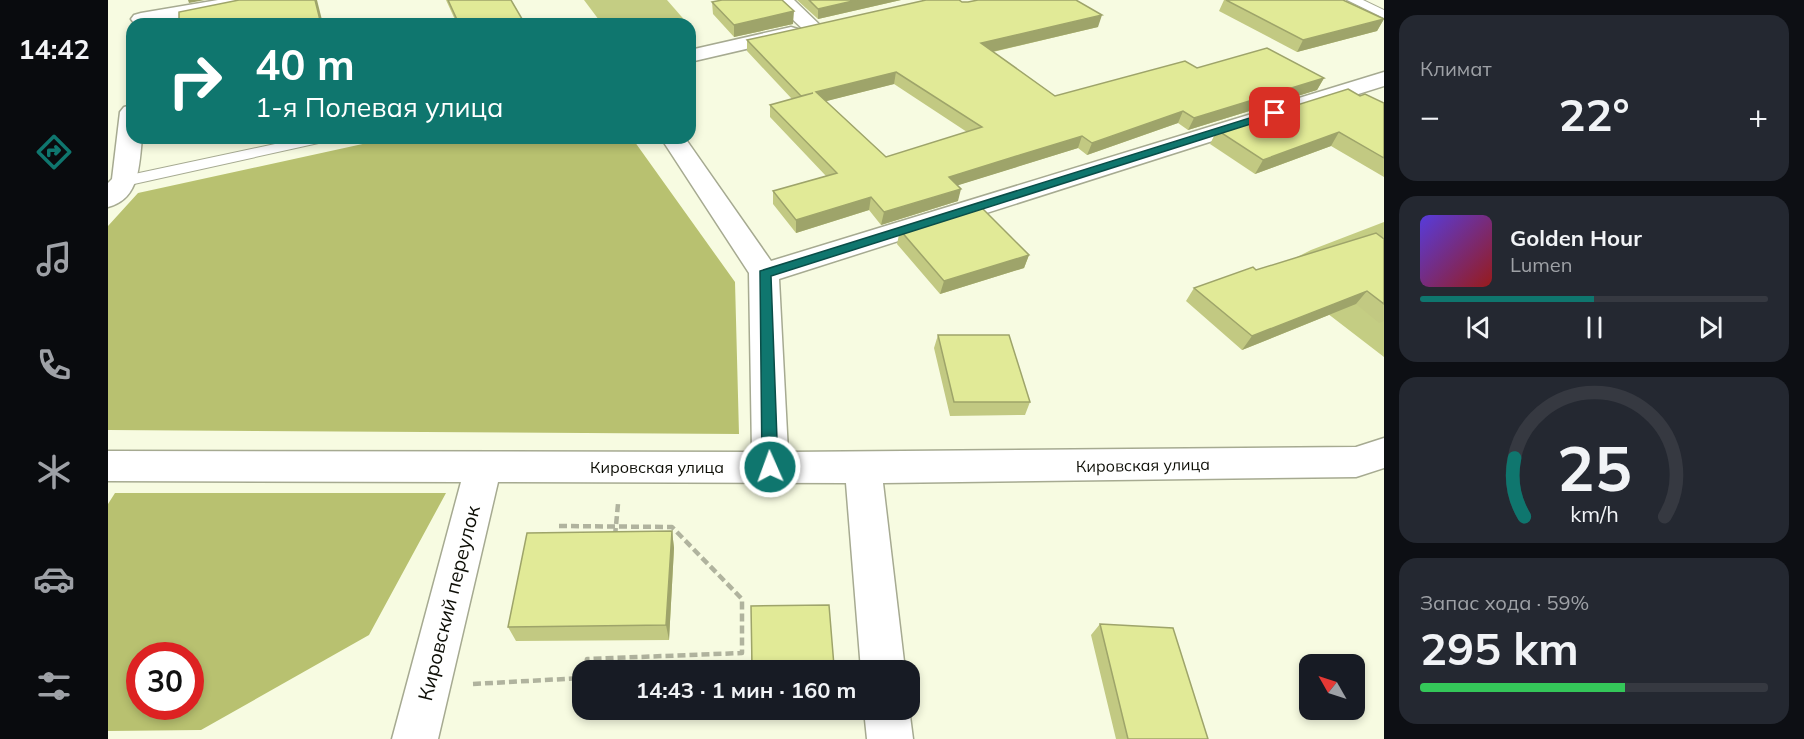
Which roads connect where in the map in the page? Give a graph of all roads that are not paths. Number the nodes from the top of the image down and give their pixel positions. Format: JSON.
{"nodes":[{"id":1,"x":253,"y":0,"type":"edge"},
{"id":2,"x":782,"y":0,"type":"edge"},
{"id":3,"x":1353,"y":0,"type":"edge"},
{"id":4,"x":142,"y":14,"type":"edge"},
{"id":5,"x":1384,"y":14,"type":"edge"},
{"id":6,"x":835,"y":23,"type":"edge"},
{"id":7,"x":813,"y":28,"type":"junction"},
{"id":8,"x":696,"y":55,"type":"edge"},
{"id":9,"x":1384,"y":79,"type":"edge"},
{"id":10,"x":126,"y":143,"type":"edge"},
{"id":11,"x":299,"y":144,"type":"edge"},
{"id":12,"x":677,"y":144,"type":"edge"},
{"id":13,"x":117,"y":190,"type":"edge"},
{"id":14,"x":765,"y":273,"type":"junction"},
{"id":15,"x":1384,"y":453,"type":"edge"},
{"id":16,"x":108,"y":466,"type":"edge"},
{"id":17,"x":483,"y":467,"type":"junction"},
{"id":18,"x":770,"y":467,"type":"junction"},
{"id":19,"x":863,"y":468,"type":"junction"},
{"id":20,"x":882,"y":660,"type":"edge"},
{"id":21,"x":888,"y":720,"type":"edge"},
{"id":22,"x":415,"y":739,"type":"edge"},
{"id":23,"x":890,"y":739,"type":"edge"}],
"edges":[{"from":1,"to":4,"type":"street"},
{"from":2,"to":7,"type":"street"},
{"from":3,"to":5,"type":"lane"},
{"from":6,"to":7,"type":"street"},
{"from":7,"to":8,"type":"street"},
{"from":9,"to":14,"type":"street"},
{"from":10,"to":13,"type":"street"},
{"from":11,"to":13,"type":"lane"},
{"from":12,"to":14,"type":"street"},
{"from":14,"to":18,"type":"street"},
{"from":15,"to":19,"type":"street","name":"Кировская улица"},
{"from":16,"to":17,"type":"street","name":"Кировская улица"},
{"from":17,"to":18,"type":"street","name":"Кировская улица"},
{"from":17,"to":22,"type":"street","name":"Кировский переулок"},
{"from":18,"to":19,"type":"street","name":"Кировская улица"},
{"from":19,"to":20,"type":"street"},
{"from":21,"to":23,"type":"street"}]}
